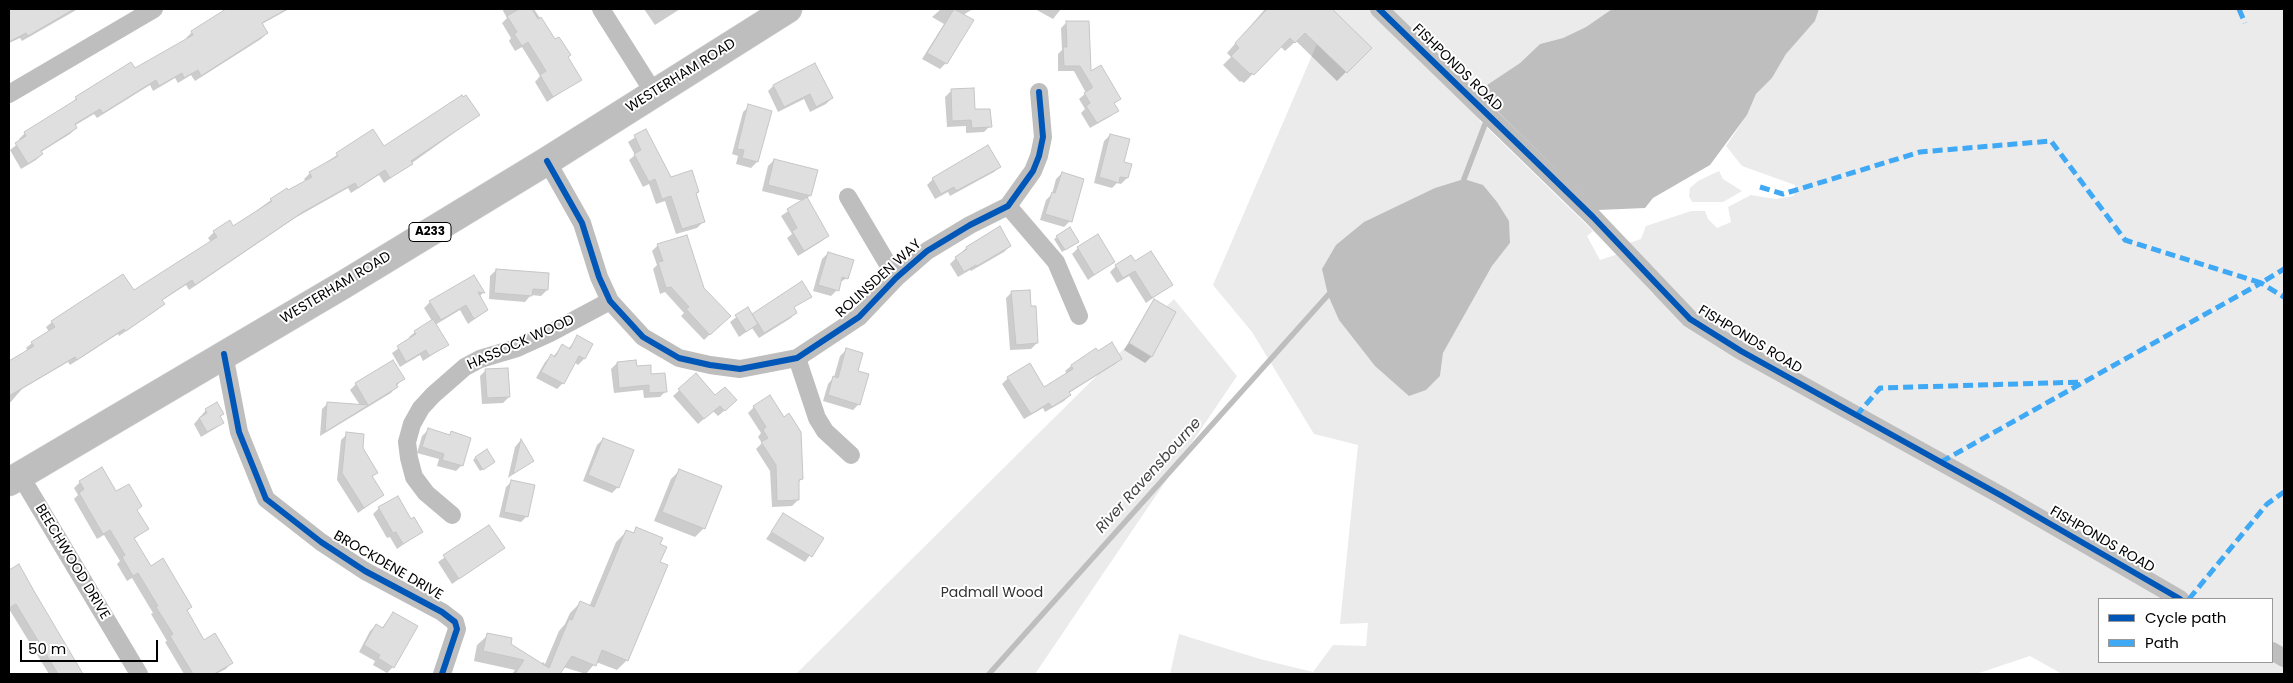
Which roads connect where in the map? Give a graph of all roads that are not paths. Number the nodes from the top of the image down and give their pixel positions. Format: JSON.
{"nodes":[{"id":1,"x":154,"y":9,"type":"edge"},
{"id":2,"x":601,"y":9,"type":"edge"},
{"id":3,"x":788,"y":9,"type":"edge"},
{"id":4,"x":1379,"y":9,"type":"edge"},
{"id":5,"x":1039,"y":92,"type":"dead end"},
{"id":6,"x":654,"y":93,"type":"junction"},
{"id":7,"x":9,"y":94,"type":"edge"},
{"id":8,"x":546,"y":161,"type":"junction"},
{"id":9,"x":848,"y":196,"type":"dead end"},
{"id":10,"x":1008,"y":206,"type":"junction"},
{"id":11,"x":896,"y":278,"type":"junction"},
{"id":12,"x":610,"y":301,"type":"junction"},
{"id":13,"x":1080,"y":316,"type":"dead end"},
{"id":14,"x":224,"y":354,"type":"junction"},
{"id":15,"x":796,"y":358,"type":"junction"},
{"id":16,"x":851,"y":456,"type":"dead end"},
{"id":17,"x":14,"y":479,"type":"edge"},
{"id":18,"x":452,"y":515,"type":"dead end"},
{"id":19,"x":2178,"y":598,"type":"edge"},
{"id":20,"x":2273,"y":652,"type":"edge"},
{"id":21,"x":2284,"y":658,"type":"edge"},
{"id":22,"x":139,"y":674,"type":"edge"},
{"id":23,"x":442,"y":674,"type":"edge"}],
"edges":[{"from":1,"to":7,"type":"street"},
{"from":2,"to":6,"type":"street"},
{"from":3,"to":6,"type":"main road","name":"WESTERHAM ROAD","number":"A233"},
{"from":4,"to":19,"type":"street","name":"FISHPONDS ROAD"},
{"from":5,"to":10,"type":"street","name":"ROLINSDEN WAY"},
{"from":6,"to":8,"type":"main road","name":"WESTERHAM ROAD","number":"A233"},
{"from":8,"to":12,"type":"street","name":"ROLINSDEN WAY"},
{"from":8,"to":14,"type":"main road","name":"WESTERHAM ROAD","number":"A233"},
{"from":9,"to":11,"type":"street"},
{"from":10,"to":11,"type":"street","name":"ROLINSDEN WAY"},
{"from":10,"to":13,"type":"street"},
{"from":11,"to":15,"type":"street","name":"ROLINSDEN WAY"},
{"from":12,"to":15,"type":"street","name":"ROLINSDEN WAY"},
{"from":12,"to":18,"type":"street","name":"HASSOCK WOOD"},
{"from":14,"to":17,"type":"main road","name":"WESTERHAM ROAD","number":"A233"},
{"from":14,"to":23,"type":"street","name":"BROCKDENE DRIVE"},
{"from":15,"to":16,"type":"street"},
{"from":17,"to":22,"type":"street","name":"BEECHWOOD DRIVE"},
{"from":20,"to":21,"type":"street"}]}
